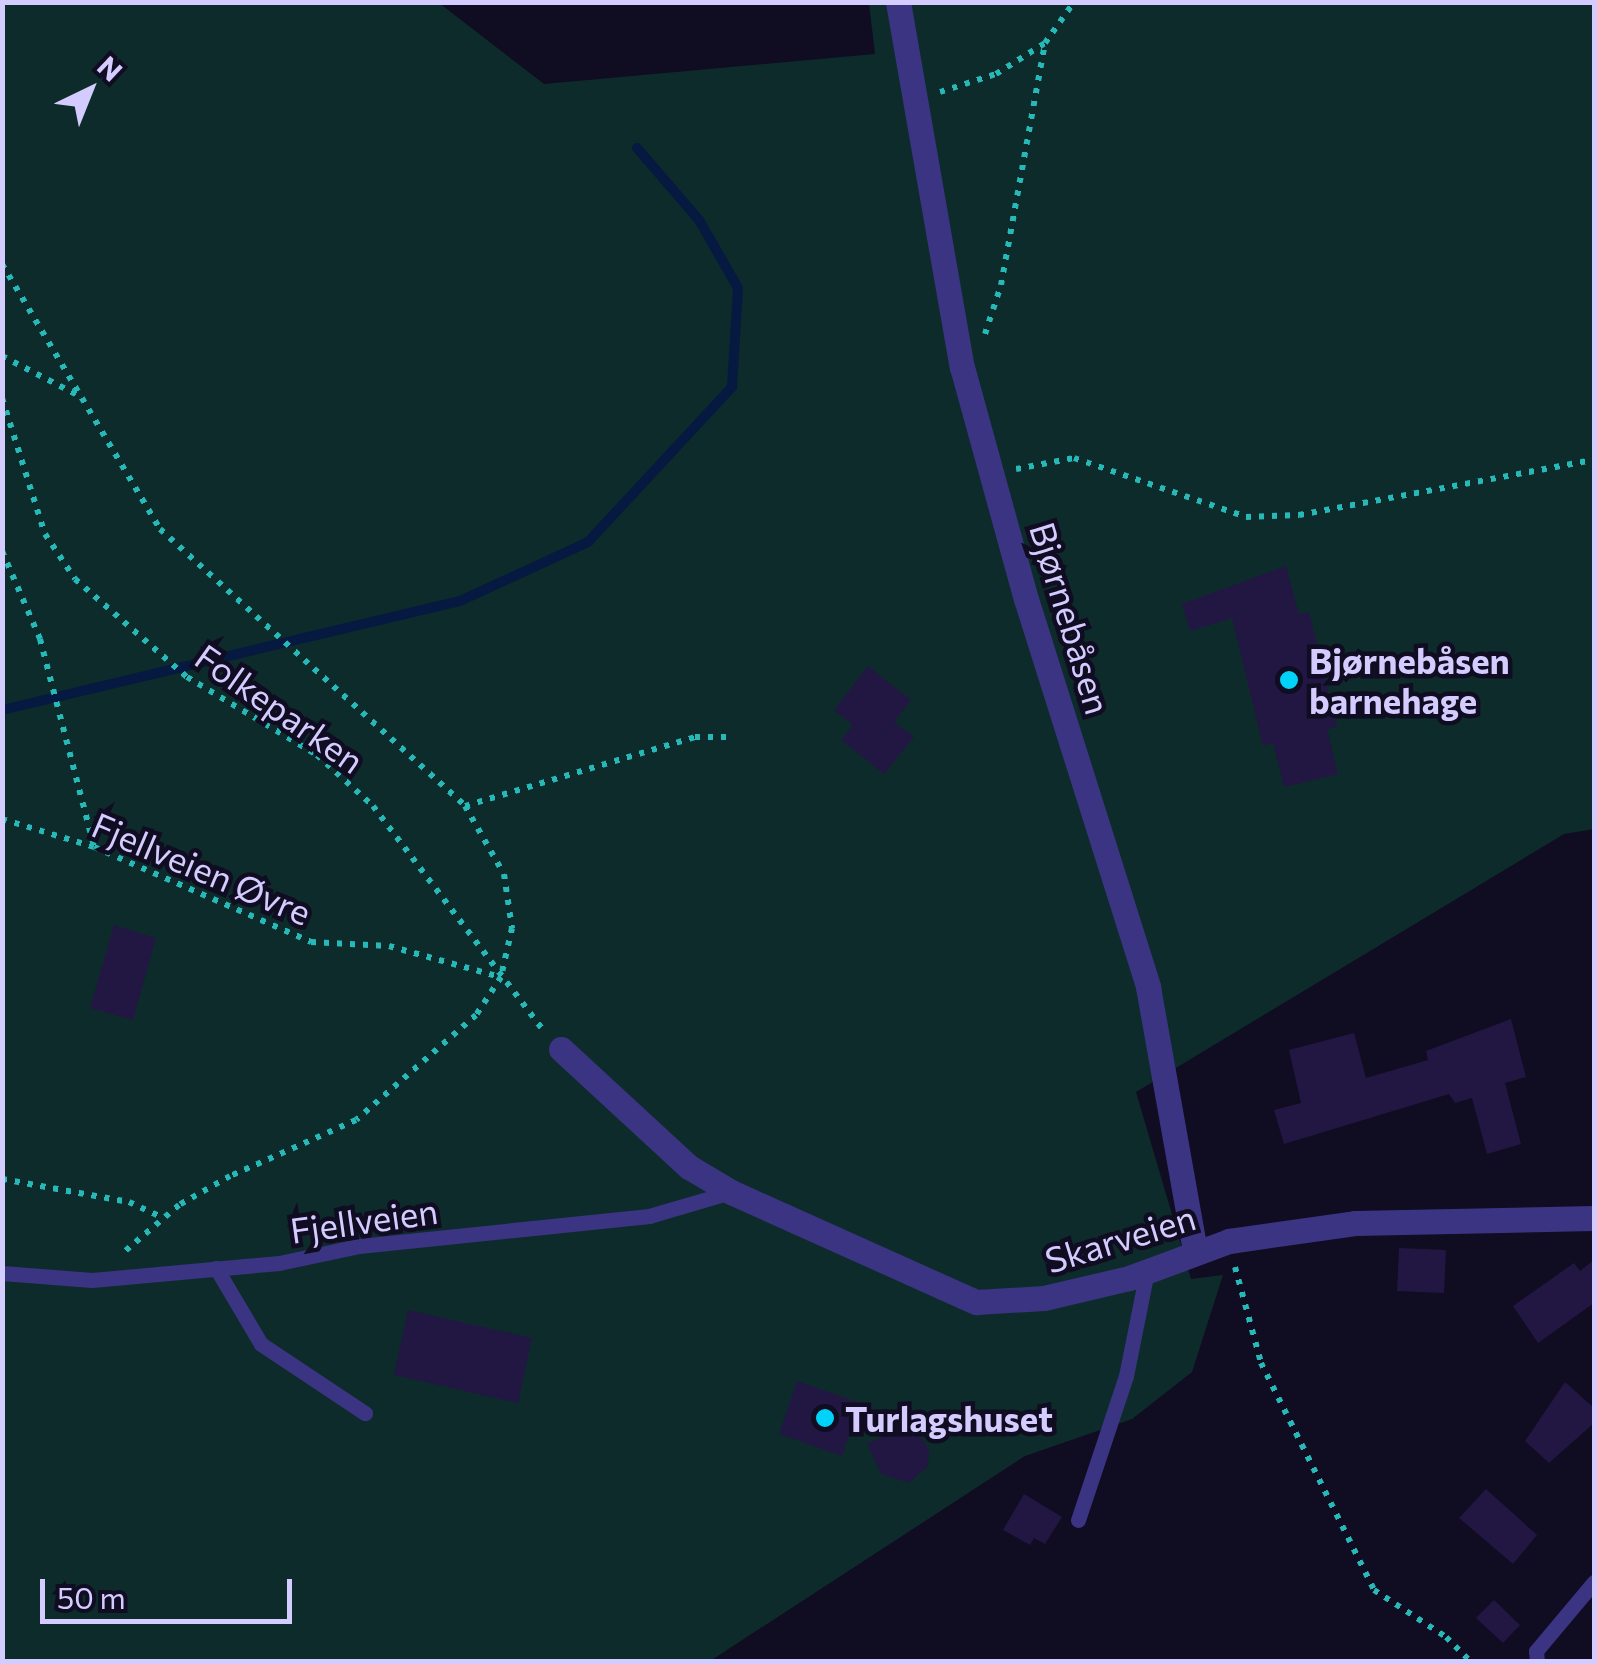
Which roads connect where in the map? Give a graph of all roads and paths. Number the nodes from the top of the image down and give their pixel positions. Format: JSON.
{"nodes":[{"id":1,"x":898,"y":2,"type":"edge"},
{"id":2,"x":1074,"y":2,"type":"edge"},
{"id":3,"x":1045,"y":44,"type":"junction"},
{"id":4,"x":2,"y":61,"type":"edge"},
{"id":5,"x":2,"y":79,"type":"edge"},
{"id":6,"x":919,"y":96,"type":"junction"},
{"id":7,"x":2,"y":264,"type":"edge"},
{"id":8,"x":2,"y":356,"type":"edge"},
{"id":9,"x":962,"y":367,"type":"junction"},
{"id":10,"x":2,"y":398,"type":"edge"},
{"id":11,"x":84,"y":398,"type":"junction"},
{"id":12,"x":1594,"y":460,"type":"edge"},
{"id":13,"x":990,"y":473,"type":"junction"},
{"id":14,"x":2,"y":550,"type":"edge"},
{"id":15,"x":732,"y":738,"type":"dead end"},
{"id":16,"x":466,"y":806,"type":"junction"},
{"id":17,"x":2,"y":819,"type":"edge"},
{"id":18,"x":94,"y":847,"type":"junction"},
{"id":19,"x":501,"y":977,"type":"junction"},
{"id":20,"x":560,"y":1049,"type":"joint"},
{"id":21,"x":2,"y":1178,"type":"edge"},
{"id":22,"x":730,"y":1192,"type":"junction"},
{"id":23,"x":164,"y":1218,"type":"junction"},
{"id":24,"x":1594,"y":1218,"type":"edge"},
{"id":25,"x":1229,"y":1242,"type":"junction"},
{"id":26,"x":1195,"y":1250,"type":"junction"},
{"id":27,"x":216,"y":1268,"type":"junction"},
{"id":28,"x":1147,"y":1271,"type":"junction"},
{"id":29,"x":2,"y":1273,"type":"edge"},
{"id":30,"x":92,"y":1280,"type":"junction"},
{"id":31,"x":366,"y":1413,"type":"dead end"},
{"id":32,"x":1078,"y":1520,"type":"dead end"},
{"id":33,"x":1594,"y":1582,"type":"edge"},
{"id":34,"x":1471,"y":1662,"type":"edge"},
{"id":35,"x":1537,"y":1662,"type":"edge"}],
"edges":[{"from":1,"to":6,"type":"street","name":"Bjørnebåsen"},
{"from":2,"to":3,"type":"path"},
{"from":3,"to":6,"type":"path"},
{"from":3,"to":9,"type":"path"},
{"from":4,"to":5,"type":"path"},
{"from":6,"to":9,"type":"street","name":"Bjørnebåsen"},
{"from":7,"to":11,"type":"path"},
{"from":8,"to":11,"type":"path"},
{"from":9,"to":13,"type":"street","name":"Bjørnebåsen"},
{"from":10,"to":19,"type":"path","name":"Folkeparken"},
{"from":11,"to":16,"type":"path"},
{"from":12,"to":13,"type":"path"},
{"from":13,"to":26,"type":"street","name":"Bjørnebåsen"},
{"from":14,"to":18,"type":"path"},
{"from":15,"to":16,"type":"path"},
{"from":16,"to":19,"type":"path"},
{"from":17,"to":18,"type":"path","name":"Fjellveien Øvre"},
{"from":18,"to":19,"type":"path","name":"Fjellveien Øvre"},
{"from":19,"to":20,"type":"path","name":"Folkeparken"},
{"from":19,"to":23,"type":"path"},
{"from":20,"to":22,"type":"street","name":"Skarveien"},
{"from":21,"to":23,"type":"path"},
{"from":22,"to":27,"type":"lane","name":"Fjellveien"},
{"from":22,"to":28,"type":"street","name":"Skarveien"},
{"from":23,"to":30,"type":"path"},
{"from":24,"to":25,"type":"street","name":"Skarveien"},
{"from":25,"to":26,"type":"street","name":"Skarveien"},
{"from":25,"to":34,"type":"path"},
{"from":26,"to":28,"type":"street","name":"Skarveien"},
{"from":27,"to":30,"type":"lane","name":"Fjellveien"},
{"from":27,"to":31,"type":"lane"},
{"from":28,"to":32,"type":"lane"},
{"from":29,"to":30,"type":"lane","name":"Fjellveien"},
{"from":33,"to":35,"type":"lane"}]}
